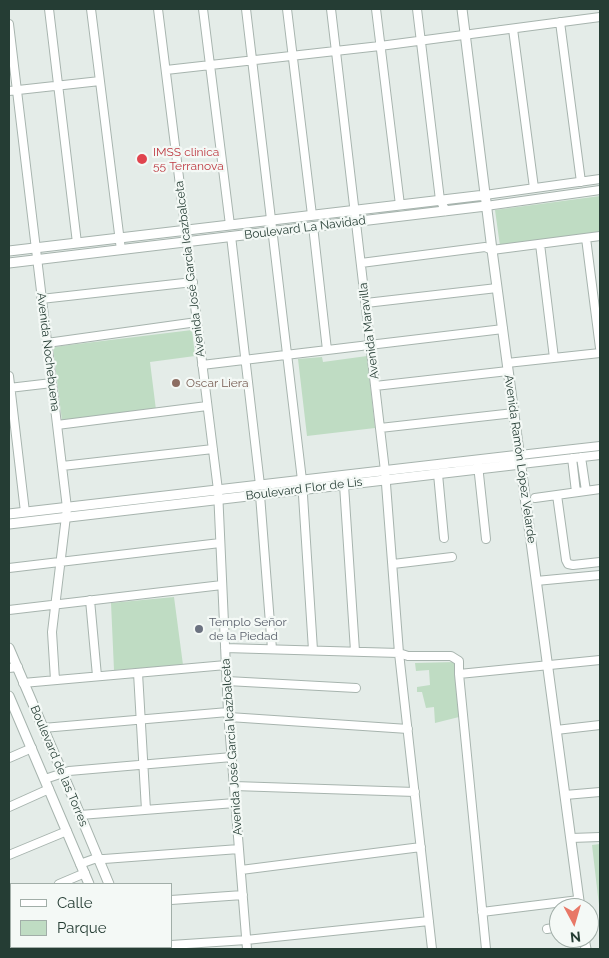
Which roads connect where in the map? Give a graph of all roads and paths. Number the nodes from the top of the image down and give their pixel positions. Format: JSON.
{"nodes":[{"id":1,"x":50,"y":9,"type":"edge"},
{"id":2,"x":91,"y":9,"type":"edge"},
{"id":3,"x":158,"y":9,"type":"edge"},
{"id":4,"x":203,"y":9,"type":"edge"},
{"id":5,"x":246,"y":9,"type":"edge"},
{"id":6,"x":288,"y":9,"type":"edge"},
{"id":7,"x":331,"y":9,"type":"edge"},
{"id":8,"x":376,"y":9,"type":"edge"},
{"id":9,"x":416,"y":9,"type":"edge"},
{"id":10,"x":458,"y":9,"type":"edge"},
{"id":11,"x":462,"y":9,"type":"edge"},
{"id":12,"x":600,"y":17,"type":"edge"},
{"id":13,"x":560,"y":22,"type":"junction"},
{"id":14,"x":9,"y":24,"type":"edge"},
{"id":15,"x":513,"y":28,"type":"junction"},
{"id":16,"x":464,"y":35,"type":"junction"},
{"id":17,"x":420,"y":41,"type":"junction"},
{"id":18,"x":380,"y":46,"type":"junction"},
{"id":19,"x":336,"y":51,"type":"junction"},
{"id":20,"x":293,"y":56,"type":"junction"},
{"id":21,"x":252,"y":60,"type":"junction"},
{"id":22,"x":210,"y":65,"type":"junction"},
{"id":23,"x":166,"y":70,"type":"junction"},
{"id":24,"x":100,"y":80,"type":"junction"},
{"id":25,"x":58,"y":85,"type":"junction"},
{"id":26,"x":12,"y":90,"type":"edge"},
{"id":27,"x":600,"y":179,"type":"edge"},
{"id":28,"x":581,"y":182,"type":"junction"},
{"id":29,"x":534,"y":188,"type":"junction"},
{"id":30,"x":600,"y":190,"type":"edge"},
{"id":31,"x":485,"y":195,"type":"junction"},
{"id":32,"x":440,"y":200,"type":"junction"},
{"id":33,"x":400,"y":205,"type":"junction"},
{"id":34,"x":486,"y":206,"type":"junction"},
{"id":35,"x":354,"y":210,"type":"junction"},
{"id":36,"x":446,"y":211,"type":"junction"},
{"id":37,"x":312,"y":215,"type":"junction"},
{"id":38,"x":270,"y":220,"type":"junction"},
{"id":39,"x":356,"y":222,"type":"junction"},
{"id":40,"x":230,"y":225,"type":"junction"},
{"id":41,"x":313,"y":226,"type":"junction"},
{"id":42,"x":186,"y":230,"type":"junction"},
{"id":43,"x":271,"y":232,"type":"junction"},
{"id":44,"x":231,"y":236,"type":"junction"},
{"id":45,"x":600,"y":236,"type":"edge"},
{"id":46,"x":120,"y":238,"type":"junction"},
{"id":47,"x":586,"y":238,"type":"junction"},
{"id":48,"x":187,"y":242,"type":"junction"},
{"id":49,"x":77,"y":243,"type":"junction"},
{"id":50,"x":540,"y":244,"type":"junction"},
{"id":51,"x":35,"y":248,"type":"junction"},
{"id":52,"x":121,"y":250,"type":"junction"},
{"id":53,"x":492,"y":250,"type":"junction"},
{"id":54,"x":9,"y":252,"type":"edge"},
{"id":55,"x":36,"y":260,"type":"junction"},
{"id":56,"x":9,"y":263,"type":"edge"},
{"id":57,"x":361,"y":263,"type":"junction"},
{"id":58,"x":193,"y":282,"type":"junction"},
{"id":59,"x":497,"y":288,"type":"junction"},
{"id":60,"x":41,"y":300,"type":"junction"},
{"id":61,"x":366,"y":304,"type":"junction"},
{"id":62,"x":197,"y":322,"type":"junction"},
{"id":63,"x":502,"y":329,"type":"junction"},
{"id":64,"x":47,"y":343,"type":"junction"},
{"id":65,"x":370,"y":345,"type":"junction"},
{"id":66,"x":600,"y":348,"type":"edge"},
{"id":67,"x":327,"y":350,"type":"junction"},
{"id":68,"x":600,"y":353,"type":"edge"},
{"id":69,"x":287,"y":355,"type":"junction"},
{"id":70,"x":554,"y":358,"type":"junction"},
{"id":71,"x":245,"y":360,"type":"junction"},
{"id":72,"x":202,"y":365,"type":"junction"},
{"id":73,"x":508,"y":367,"type":"junction"},
{"id":74,"x":9,"y":376,"type":"edge"},
{"id":75,"x":52,"y":383,"type":"junction"},
{"id":76,"x":376,"y":386,"type":"junction"},
{"id":77,"x":9,"y":388,"type":"edge"},
{"id":78,"x":207,"y":406,"type":"junction"},
{"id":79,"x":514,"y":413,"type":"junction"},
{"id":80,"x":57,"y":425,"type":"junction"},
{"id":81,"x":380,"y":428,"type":"junction"},
{"id":82,"x":600,"y":446,"type":"edge"},
{"id":83,"x":213,"y":449,"type":"junction"},
{"id":84,"x":600,"y":455,"type":"edge"},
{"id":85,"x":581,"y":457,"type":"junction"},
{"id":86,"x":572,"y":458,"type":"junction"},
{"id":87,"x":520,"y":460,"type":"junction"},
{"id":88,"x":478,"y":464,"type":"junction"},
{"id":89,"x":62,"y":466,"type":"junction"},
{"id":90,"x":438,"y":474,"type":"junction"},
{"id":91,"x":386,"y":475,"type":"junction"},
{"id":92,"x":303,"y":485,"type":"junction"},
{"id":93,"x":344,"y":485,"type":"junction"},
{"id":94,"x":600,"y":489,"type":"edge"},
{"id":95,"x":260,"y":490,"type":"junction"},
{"id":96,"x":586,"y":491,"type":"junction"},
{"id":97,"x":576,"y":492,"type":"junction"},
{"id":98,"x":218,"y":495,"type":"junction"},
{"id":99,"x":557,"y":495,"type":"junction"},
{"id":100,"x":535,"y":498,"type":"dead end"},
{"id":101,"x":67,"y":508,"type":"junction"},
{"id":102,"x":25,"y":512,"type":"junction"},
{"id":103,"x":9,"y":514,"type":"edge"},
{"id":104,"x":67,"y":518,"type":"junction"},
{"id":105,"x":9,"y":524,"type":"edge"},
{"id":106,"x":444,"y":538,"type":"dead end"},
{"id":107,"x":486,"y":539,"type":"dead end"},
{"id":108,"x":220,"y":543,"type":"junction"},
{"id":109,"x":452,"y":557,"type":"dead end"},
{"id":110,"x":61,"y":562,"type":"junction"},
{"id":111,"x":600,"y":562,"type":"edge"},
{"id":112,"x":392,"y":564,"type":"junction"},
{"id":113,"x":9,"y":568,"type":"edge"},
{"id":114,"x":600,"y":575,"type":"edge"},
{"id":115,"x":536,"y":581,"type":"junction"},
{"id":116,"x":222,"y":585,"type":"junction"},
{"id":117,"x":90,"y":600,"type":"junction"},
{"id":118,"x":56,"y":604,"type":"junction"},
{"id":119,"x":9,"y":610,"type":"edge"},
{"id":120,"x":9,"y":648,"type":"edge"},
{"id":121,"x":225,"y":648,"type":"junction"},
{"id":122,"x":272,"y":649,"type":"junction"},
{"id":123,"x":313,"y":650,"type":"junction"},
{"id":124,"x":355,"y":651,"type":"junction"},
{"id":125,"x":399,"y":653,"type":"junction"},
{"id":126,"x":600,"y":660,"type":"edge"},
{"id":127,"x":226,"y":665,"type":"junction"},
{"id":128,"x":548,"y":666,"type":"junction"},
{"id":129,"x":13,"y":668,"type":"edge"},
{"id":130,"x":138,"y":673,"type":"junction"},
{"id":131,"x":459,"y":674,"type":"junction"},
{"id":132,"x":97,"y":676,"type":"junction"},
{"id":133,"x":55,"y":680,"type":"junction"},
{"id":134,"x":227,"y":681,"type":"junction"},
{"id":135,"x":24,"y":683,"type":"junction"},
{"id":136,"x":356,"y":688,"type":"dead end"},
{"id":137,"x":9,"y":696,"type":"edge"},
{"id":138,"x":228,"y":715,"type":"junction"},
{"id":139,"x":141,"y":720,"type":"junction"},
{"id":140,"x":600,"y":725,"type":"edge"},
{"id":141,"x":43,"y":728,"type":"junction"},
{"id":142,"x":408,"y":729,"type":"junction"},
{"id":143,"x":556,"y":730,"type":"junction"},
{"id":144,"x":32,"y":748,"type":"junction"},
{"id":145,"x":232,"y":757,"type":"junction"},
{"id":146,"x":9,"y":758,"type":"edge"},
{"id":147,"x":144,"y":765,"type":"junction"},
{"id":148,"x":62,"y":773,"type":"junction"},
{"id":149,"x":45,"y":779,"type":"junction"},
{"id":150,"x":234,"y":786,"type":"junction"},
{"id":151,"x":49,"y":788,"type":"junction"},
{"id":152,"x":415,"y":792,"type":"junction"},
{"id":153,"x":600,"y":792,"type":"edge"},
{"id":154,"x":565,"y":795,"type":"junction"},
{"id":155,"x":235,"y":803,"type":"junction"},
{"id":156,"x":9,"y":807,"type":"edge"},
{"id":157,"x":146,"y":810,"type":"junction"},
{"id":158,"x":80,"y":816,"type":"junction"},
{"id":159,"x":67,"y":831,"type":"junction"},
{"id":160,"x":600,"y":837,"type":"edge"},
{"id":161,"x":571,"y":838,"type":"junction"},
{"id":162,"x":421,"y":847,"type":"junction"},
{"id":163,"x":239,"y":849,"type":"junction"},
{"id":164,"x":9,"y":855,"type":"edge"},
{"id":165,"x":98,"y":858,"type":"junction"},
{"id":166,"x":82,"y":869,"type":"junction"},
{"id":167,"x":241,"y":870,"type":"junction"},
{"id":168,"x":61,"y":883,"type":"edge"},
{"id":169,"x":89,"y":883,"type":"edge"},
{"id":170,"x":109,"y":883,"type":"edge"},
{"id":171,"x":243,"y":895,"type":"junction"},
{"id":172,"x":579,"y":898,"type":"edge"},
{"id":173,"x":172,"y":900,"type":"edge"},
{"id":174,"x":549,"y":907,"type":"edge"},
{"id":175,"x":482,"y":912,"type":"junction"},
{"id":176,"x":429,"y":921,"type":"junction"},
{"id":177,"x":246,"y":940,"type":"junction"},
{"id":178,"x":172,"y":945,"type":"edge"},
{"id":179,"x":198,"y":946,"type":"edge"},
{"id":180,"x":247,"y":949,"type":"edge"},
{"id":181,"x":432,"y":949,"type":"edge"},
{"id":182,"x":486,"y":949,"type":"edge"}],
"edges":[{"from":1,"to":25,"type":"street"},
{"from":2,"to":24,"type":"street"},
{"from":3,"to":23,"type":"street","name":"Avenida José García Icazbalceta"},
{"from":4,"to":22,"type":"street"},
{"from":5,"to":21,"type":"street"},
{"from":6,"to":20,"type":"street"},
{"from":7,"to":19,"type":"street","name":"Avenida Maravilla"},
{"from":8,"to":18,"type":"street"},
{"from":9,"to":17,"type":"street"},
{"from":10,"to":16,"type":"street"},
{"from":11,"to":16,"type":"street","name":"Avenida Ramón López Velarde"},
{"from":12,"to":13,"type":"street"},
{"from":13,"to":15,"type":"street"},
{"from":13,"to":28,"type":"street"},
{"from":14,"to":26,"type":"street","name":"Avenida Nochebuena"},
{"from":15,"to":16,"type":"street"},
{"from":15,"to":29,"type":"street"},
{"from":16,"to":17,"type":"street"},
{"from":16,"to":31,"type":"street","name":"Avenida Ramón López Velarde"},
{"from":17,"to":18,"type":"street"},
{"from":17,"to":32,"type":"street"},
{"from":18,"to":19,"type":"street"},
{"from":18,"to":33,"type":"street"},
{"from":19,"to":20,"type":"street"},
{"from":19,"to":35,"type":"street","name":"Avenida Maravilla"},
{"from":20,"to":21,"type":"street"},
{"from":20,"to":37,"type":"street"},
{"from":21,"to":22,"type":"street"},
{"from":21,"to":38,"type":"street"},
{"from":22,"to":23,"type":"street"},
{"from":22,"to":40,"type":"street"},
{"from":23,"to":42,"type":"street","name":"Avenida José García Icazbalceta"},
{"from":24,"to":25,"type":"street"},
{"from":24,"to":46,"type":"street"},
{"from":25,"to":26,"type":"street"},
{"from":25,"to":49,"type":"street"},
{"from":26,"to":51,"type":"street","name":"Avenida Nochebuena"},
{"from":27,"to":28,"type":"street","name":"Boulevard La Navidad"},
{"from":28,"to":29,"type":"street","name":"Boulevard La Navidad"},
{"from":29,"to":31,"type":"street","name":"Boulevard La Navidad"},
{"from":30,"to":34,"type":"street","name":"Boulevard La Navidad"},
{"from":31,"to":32,"type":"street","name":"Boulevard La Navidad"},
{"from":31,"to":34,"type":"street","name":"Avenida Ramón López Velarde"},
{"from":32,"to":33,"type":"street","name":"Boulevard La Navidad"},
{"from":32,"to":36,"type":"street"},
{"from":33,"to":35,"type":"street","name":"Boulevard La Navidad"},
{"from":34,"to":36,"type":"street","name":"Boulevard La Navidad"},
{"from":34,"to":53,"type":"street","name":"Avenida Ramón López Velarde"},
{"from":35,"to":37,"type":"street","name":"Boulevard La Navidad"},
{"from":35,"to":39,"type":"street","name":"Avenida Maravilla"},
{"from":36,"to":39,"type":"street","name":"Boulevard La Navidad"},
{"from":37,"to":38,"type":"street","name":"Boulevard La Navidad"},
{"from":38,"to":40,"type":"street","name":"Boulevard La Navidad"},
{"from":38,"to":43,"type":"street"},
{"from":39,"to":41,"type":"street","name":"Boulevard La Navidad"},
{"from":39,"to":57,"type":"street","name":"Avenida Maravilla"},
{"from":40,"to":42,"type":"street","name":"Boulevard La Navidad"},
{"from":41,"to":43,"type":"street","name":"Boulevard La Navidad"},
{"from":41,"to":67,"type":"street"},
{"from":42,"to":46,"type":"street","name":"Boulevard La Navidad"},
{"from":42,"to":48,"type":"street","name":"Avenida José García Icazbalceta"},
{"from":43,"to":44,"type":"street","name":"Boulevard La Navidad"},
{"from":43,"to":69,"type":"street"},
{"from":44,"to":48,"type":"street","name":"Boulevard La Navidad"},
{"from":44,"to":71,"type":"street"},
{"from":45,"to":47,"type":"street"},
{"from":46,"to":49,"type":"street","name":"Boulevard La Navidad"},
{"from":46,"to":52,"type":"street"},
{"from":47,"to":50,"type":"street"},
{"from":47,"to":66,"type":"street"},
{"from":48,"to":52,"type":"street","name":"Boulevard La Navidad"},
{"from":48,"to":58,"type":"street","name":"Avenida José García Icazbalceta"},
{"from":49,"to":51,"type":"street","name":"Boulevard La Navidad"},
{"from":50,"to":53,"type":"street"},
{"from":50,"to":70,"type":"street"},
{"from":51,"to":54,"type":"street","name":"Boulevard La Navidad"},
{"from":51,"to":55,"type":"street","name":"Avenida Nochebuena"},
{"from":52,"to":55,"type":"street","name":"Boulevard La Navidad"},
{"from":53,"to":57,"type":"street"},
{"from":53,"to":59,"type":"street","name":"Avenida Ramón López Velarde"},
{"from":55,"to":56,"type":"street","name":"Boulevard La Navidad"},
{"from":55,"to":60,"type":"street","name":"Avenida Nochebuena"},
{"from":57,"to":61,"type":"street","name":"Avenida Maravilla"},
{"from":58,"to":60,"type":"street"},
{"from":58,"to":62,"type":"street","name":"Avenida José García Icazbalceta"},
{"from":59,"to":61,"type":"street"},
{"from":59,"to":63,"type":"street","name":"Avenida Ramón López Velarde"},
{"from":60,"to":64,"type":"street","name":"Avenida Nochebuena"},
{"from":61,"to":65,"type":"street","name":"Avenida Maravilla"},
{"from":62,"to":64,"type":"street"},
{"from":62,"to":72,"type":"street","name":"Avenida José García Icazbalceta"},
{"from":63,"to":65,"type":"street"},
{"from":63,"to":73,"type":"street","name":"Avenida Ramón López Velarde"},
{"from":64,"to":75,"type":"street","name":"Avenida Nochebuena"},
{"from":65,"to":67,"type":"street"},
{"from":65,"to":76,"type":"street","name":"Avenida Maravilla"},
{"from":67,"to":69,"type":"street"},
{"from":68,"to":70,"type":"street"},
{"from":69,"to":71,"type":"street"},
{"from":69,"to":92,"type":"street"},
{"from":70,"to":73,"type":"street"},
{"from":71,"to":72,"type":"street"},
{"from":71,"to":95,"type":"street"},
{"from":72,"to":78,"type":"street","name":"Avenida José García Icazbalceta"},
{"from":73,"to":76,"type":"street"},
{"from":73,"to":79,"type":"street","name":"Avenida Ramón López Velarde"},
{"from":74,"to":77,"type":"street"},
{"from":75,"to":77,"type":"street"},
{"from":75,"to":80,"type":"street","name":"Avenida Nochebuena"},
{"from":76,"to":81,"type":"street","name":"Avenida Maravilla"},
{"from":77,"to":102,"type":"street"},
{"from":78,"to":80,"type":"street"},
{"from":78,"to":83,"type":"street","name":"Avenida José García Icazbalceta"},
{"from":79,"to":81,"type":"street"},
{"from":79,"to":87,"type":"street","name":"Avenida Ramón López Velarde"},
{"from":80,"to":89,"type":"street","name":"Avenida Nochebuena"},
{"from":81,"to":91,"type":"street","name":"Avenida Maravilla"},
{"from":82,"to":87,"type":"street","name":"Boulevard Flor de Lis"},
{"from":83,"to":89,"type":"street"},
{"from":83,"to":98,"type":"street","name":"Avenida José García Icazbalceta"},
{"from":84,"to":85,"type":"street","name":"Boulevard Flor de Lis"},
{"from":85,"to":86,"type":"street","name":"Boulevard Flor de Lis"},
{"from":85,"to":96,"type":"street"},
{"from":86,"to":87,"type":"street","name":"Boulevard Flor de Lis"},
{"from":86,"to":97,"type":"street"},
{"from":87,"to":88,"type":"street","name":"Boulevard Flor de Lis"},
{"from":87,"to":115,"type":"street","name":"Avenida Ramón López Velarde"},
{"from":88,"to":90,"type":"street","name":"Boulevard Flor de Lis"},
{"from":88,"to":91,"type":"street","name":"Boulevard Flor de Lis"},
{"from":88,"to":107,"type":"street"},
{"from":89,"to":101,"type":"street","name":"Avenida Nochebuena"},
{"from":90,"to":91,"type":"street","name":"Boulevard Flor de Lis"},
{"from":90,"to":106,"type":"street"},
{"from":91,"to":92,"type":"street","name":"Boulevard Flor de Lis"},
{"from":91,"to":93,"type":"street","name":"Boulevard Flor de Lis"},
{"from":91,"to":112,"type":"street","name":"Avenida Maravilla"},
{"from":92,"to":93,"type":"street","name":"Boulevard Flor de Lis"},
{"from":92,"to":95,"type":"street","name":"Boulevard Flor de Lis"},
{"from":92,"to":123,"type":"street"},
{"from":93,"to":124,"type":"street"},
{"from":94,"to":96,"type":"street"},
{"from":95,"to":98,"type":"street","name":"Boulevard Flor de Lis"},
{"from":95,"to":122,"type":"street"},
{"from":96,"to":97,"type":"street"},
{"from":97,"to":99,"type":"street"},
{"from":98,"to":101,"type":"street","name":"Boulevard Flor de Lis"},
{"from":98,"to":104,"type":"street","name":"Boulevard Flor de Lis"},
{"from":98,"to":108,"type":"street","name":"Avenida José García Icazbalceta"},
{"from":99,"to":100,"type":"street"},
{"from":99,"to":111,"type":"street"},
{"from":101,"to":102,"type":"street","name":"Boulevard Flor de Lis"},
{"from":101,"to":104,"type":"street","name":"Avenida Nochebuena"},
{"from":102,"to":103,"type":"street","name":"Boulevard Flor de Lis"},
{"from":104,"to":105,"type":"street","name":"Boulevard Flor de Lis"},
{"from":104,"to":110,"type":"street","name":"Avenida Nochebuena"},
{"from":108,"to":110,"type":"street"},
{"from":108,"to":116,"type":"street","name":"Avenida José García Icazbalceta"},
{"from":109,"to":112,"type":"street"},
{"from":110,"to":113,"type":"street"},
{"from":110,"to":118,"type":"street","name":"Avenida Nochebuena"},
{"from":112,"to":125,"type":"street","name":"Avenida Maravilla"},
{"from":114,"to":115,"type":"street"},
{"from":115,"to":128,"type":"street","name":"Avenida Ramón López Velarde"},
{"from":116,"to":117,"type":"street"},
{"from":116,"to":121,"type":"street","name":"Avenida José García Icazbalceta"},
{"from":117,"to":118,"type":"street"},
{"from":117,"to":132,"type":"street"},
{"from":118,"to":119,"type":"street"},
{"from":118,"to":133,"type":"street","name":"Avenida Nochebuena"},
{"from":120,"to":129,"type":"street","name":"Boulevard de las Torres"},
{"from":121,"to":122,"type":"street"},
{"from":121,"to":127,"type":"street","name":"Avenida José García Icazbalceta"},
{"from":122,"to":123,"type":"street"},
{"from":123,"to":124,"type":"street"},
{"from":124,"to":125,"type":"street"},
{"from":125,"to":131,"type":"street"},
{"from":125,"to":142,"type":"street","name":"Avenida Maravilla"},
{"from":126,"to":128,"type":"street"},
{"from":127,"to":130,"type":"street"},
{"from":127,"to":134,"type":"street","name":"Avenida José García Icazbalceta"},
{"from":128,"to":131,"type":"street"},
{"from":128,"to":143,"type":"street","name":"Avenida Ramón López Velarde"},
{"from":129,"to":135,"type":"street","name":"Boulevard de las Torres"},
{"from":130,"to":132,"type":"street"},
{"from":130,"to":139,"type":"street"},
{"from":131,"to":175,"type":"street"},
{"from":132,"to":133,"type":"street"},
{"from":133,"to":135,"type":"street"},
{"from":134,"to":136,"type":"street"},
{"from":134,"to":138,"type":"street","name":"Avenida José García Icazbalceta"},
{"from":135,"to":141,"type":"street","name":"Boulevard de las Torres"},
{"from":137,"to":144,"type":"street","name":"Boulevard de las Torres"},
{"from":138,"to":139,"type":"street"},
{"from":138,"to":142,"type":"street"},
{"from":138,"to":145,"type":"street","name":"Avenida José García Icazbalceta"},
{"from":139,"to":141,"type":"street"},
{"from":139,"to":147,"type":"street"},
{"from":140,"to":143,"type":"street"},
{"from":141,"to":148,"type":"street","name":"Boulevard de las Torres"},
{"from":142,"to":152,"type":"street","name":"Avenida Maravilla"},
{"from":143,"to":154,"type":"street","name":"Avenida Ramón López Velarde"},
{"from":144,"to":146,"type":"street"},
{"from":144,"to":149,"type":"street","name":"Boulevard de las Torres"},
{"from":145,"to":147,"type":"street"},
{"from":145,"to":150,"type":"street","name":"Avenida José García Icazbalceta"},
{"from":147,"to":148,"type":"street"},
{"from":147,"to":157,"type":"street"},
{"from":148,"to":149,"type":"street"},
{"from":148,"to":158,"type":"street","name":"Boulevard de las Torres"},
{"from":149,"to":151,"type":"street","name":"Boulevard de las Torres"},
{"from":150,"to":152,"type":"street"},
{"from":150,"to":155,"type":"street","name":"Avenida José García Icazbalceta"},
{"from":151,"to":156,"type":"street"},
{"from":151,"to":159,"type":"street","name":"Boulevard de las Torres"},
{"from":152,"to":162,"type":"street","name":"Avenida Maravilla"},
{"from":153,"to":154,"type":"street"},
{"from":154,"to":161,"type":"street","name":"Avenida Ramón López Velarde"},
{"from":155,"to":157,"type":"street"},
{"from":155,"to":163,"type":"street","name":"Avenida José García Icazbalceta"},
{"from":157,"to":158,"type":"street"},
{"from":158,"to":165,"type":"street","name":"Boulevard de las Torres"},
{"from":159,"to":164,"type":"street"},
{"from":159,"to":166,"type":"street","name":"Boulevard de las Torres"},
{"from":160,"to":161,"type":"street"},
{"from":161,"to":172,"type":"street","name":"Avenida Ramón López Velarde"},
{"from":162,"to":167,"type":"street"},
{"from":162,"to":176,"type":"street","name":"Avenida Maravilla"},
{"from":163,"to":165,"type":"street"},
{"from":163,"to":167,"type":"street","name":"Avenida José García Icazbalceta"},
{"from":165,"to":166,"type":"street"},
{"from":165,"to":170,"type":"street","name":"Boulevard de las Torres"},
{"from":166,"to":168,"type":"street"},
{"from":166,"to":169,"type":"street","name":"Boulevard de las Torres"},
{"from":167,"to":171,"type":"street","name":"Avenida José García Icazbalceta"},
{"from":171,"to":173,"type":"street"},
{"from":171,"to":177,"type":"street","name":"Avenida José García Icazbalceta"},
{"from":174,"to":175,"type":"street"},
{"from":175,"to":182,"type":"street"},
{"from":176,"to":177,"type":"street"},
{"from":176,"to":181,"type":"street","name":"Avenida Maravilla"},
{"from":177,"to":179,"type":"street"},
{"from":177,"to":180,"type":"street","name":"Avenida José García Icazbalceta"},
{"from":178,"to":179,"type":"street"}]}
